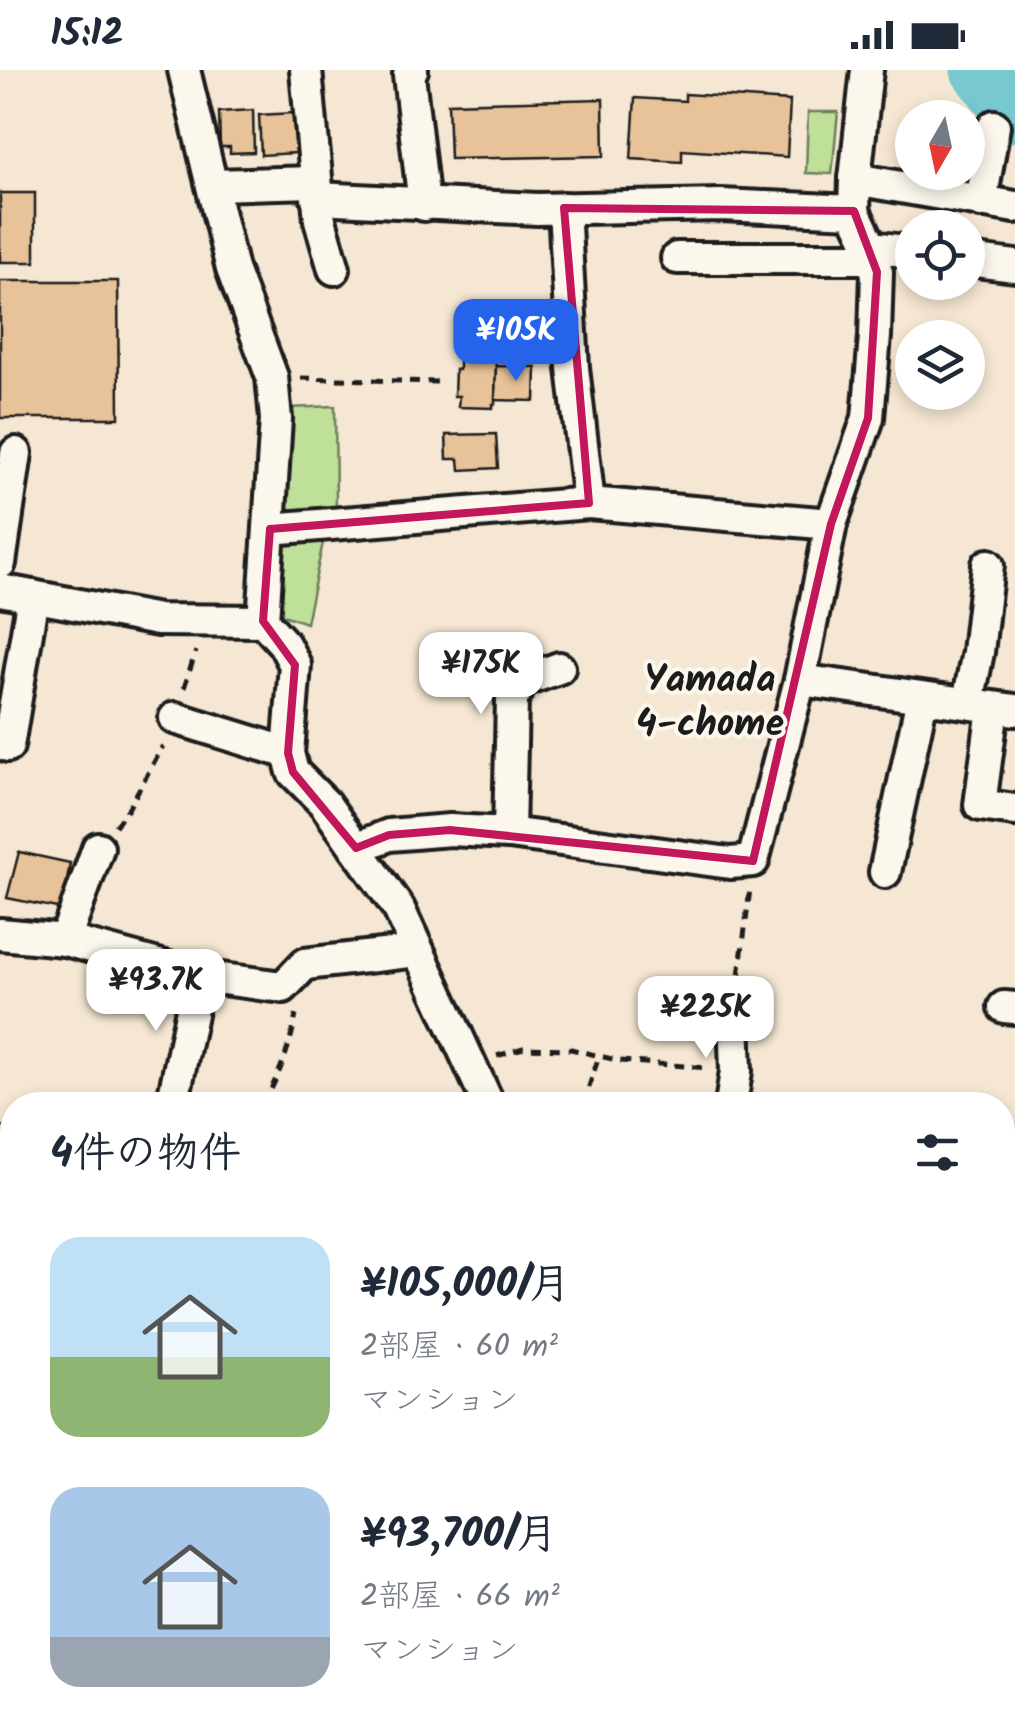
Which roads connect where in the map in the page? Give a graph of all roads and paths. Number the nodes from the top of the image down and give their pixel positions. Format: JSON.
{"nodes":[{"id":1,"x":184,"y":70,"type":"edge"},
{"id":2,"x":306,"y":70,"type":"edge"},
{"id":3,"x":412,"y":70,"type":"edge"},
{"id":4,"x":866,"y":70,"type":"edge"},
{"id":5,"x":994,"y":126,"type":"dead end"},
{"id":6,"x":855,"y":179,"type":"junction"},
{"id":7,"x":212,"y":185,"type":"junction"},
{"id":8,"x":316,"y":190,"type":"junction"},
{"id":9,"x":980,"y":202,"type":"junction"},
{"id":10,"x":424,"y":205,"type":"junction"},
{"id":11,"x":1015,"y":207,"type":"edge"},
{"id":12,"x":564,"y":208,"type":"junction"},
{"id":13,"x":854,"y":211,"type":"junction"},
{"id":14,"x":694,"y":250,"type":"dead end"},
{"id":15,"x":895,"y":250,"type":"edge"},
{"id":16,"x":874,"y":253,"type":"junction"},
{"id":17,"x":985,"y":262,"type":"edge"},
{"id":18,"x":1015,"y":266,"type":"edge"},
{"id":19,"x":334,"y":269,"type":"dead end"},
{"id":20,"x":272,"y":377,"type":"junction"},
{"id":21,"x":438,"y":382,"type":"dead end"},
{"id":22,"x":16,"y":453,"type":"dead end"},
{"id":23,"x":589,"y":503,"type":"junction"},
{"id":24,"x":831,"y":524,"type":"junction"},
{"id":25,"x":270,"y":529,"type":"junction"},
{"id":26,"x":0,"y":563,"type":"edge"},
{"id":27,"x":988,"y":565,"type":"dead end"},
{"id":28,"x":0,"y":590,"type":"edge"},
{"id":29,"x":33,"y":596,"type":"junction"},
{"id":30,"x":262,"y":622,"type":"junction"},
{"id":31,"x":559,"y":668,"type":"dead end"},
{"id":32,"x":800,"y":680,"type":"junction"},
{"id":33,"x":922,"y":698,"type":"junction"},
{"id":34,"x":992,"y":706,"type":"edge"},
{"id":35,"x":175,"y":718,"type":"dead end"},
{"id":36,"x":8,"y":746,"type":"dead end"},
{"id":37,"x":288,"y":753,"type":"junction"},
{"id":38,"x":1015,"y":810,"type":"edge"},
{"id":39,"x":509,"y":832,"type":"junction"},
{"id":40,"x":98,"y":848,"type":"dead end"},
{"id":41,"x":356,"y":848,"type":"junction"},
{"id":42,"x":753,"y":861,"type":"junction"},
{"id":43,"x":885,"y":872,"type":"dead end"},
{"id":44,"x":0,"y":934,"type":"edge"},
{"id":45,"x":64,"y":940,"type":"junction"},
{"id":46,"x":418,"y":951,"type":"junction"},
{"id":47,"x":199,"y":976,"type":"junction"},
{"id":48,"x":296,"y":1013,"type":"dead end"},
{"id":49,"x":742,"y":1024,"type":"joint"},
{"id":50,"x":599,"y":1056,"type":"junction"},
{"id":51,"x":472,"y":1067,"type":"junction"},
{"id":52,"x":736,"y":1071,"type":"junction"},
{"id":53,"x":175,"y":1092,"type":"edge"},
{"id":54,"x":270,"y":1092,"type":"edge"},
{"id":55,"x":483,"y":1092,"type":"edge"},
{"id":56,"x":588,"y":1092,"type":"edge"},
{"id":57,"x":737,"y":1092,"type":"edge"}],
"edges":[{"from":1,"to":7,"type":"street"},
{"from":2,"to":8,"type":"street"},
{"from":3,"to":10,"type":"street"},
{"from":4,"to":6,"type":"street"},
{"from":5,"to":9,"type":"street"},
{"from":6,"to":9,"type":"street"},
{"from":6,"to":13,"type":"street"},
{"from":7,"to":8,"type":"street"},
{"from":7,"to":20,"type":"street"},
{"from":8,"to":10,"type":"street"},
{"from":8,"to":19,"type":"street"},
{"from":9,"to":11,"type":"street"},
{"from":10,"to":12,"type":"street"},
{"from":12,"to":13,"type":"street"},
{"from":12,"to":23,"type":"street"},
{"from":13,"to":16,"type":"street"},
{"from":14,"to":16,"type":"street"},
{"from":15,"to":16,"type":"street"},
{"from":16,"to":24,"type":"street"},
{"from":17,"to":18,"type":"street"},
{"from":20,"to":21,"type":"path"},
{"from":20,"to":25,"type":"street"},
{"from":22,"to":26,"type":"street"},
{"from":23,"to":24,"type":"street"},
{"from":23,"to":25,"type":"street"},
{"from":24,"to":32,"type":"street"},
{"from":25,"to":30,"type":"street"},
{"from":27,"to":34,"type":"street"},
{"from":28,"to":29,"type":"street"},
{"from":29,"to":30,"type":"street"},
{"from":29,"to":36,"type":"street"},
{"from":30,"to":37,"type":"street"},
{"from":31,"to":39,"type":"street"},
{"from":32,"to":33,"type":"street"},
{"from":32,"to":42,"type":"street"},
{"from":33,"to":34,"type":"street"},
{"from":33,"to":43,"type":"street"},
{"from":34,"to":38,"type":"street"},
{"from":35,"to":37,"type":"street"},
{"from":37,"to":41,"type":"street"},
{"from":39,"to":41,"type":"street"},
{"from":39,"to":42,"type":"street"},
{"from":40,"to":45,"type":"street"},
{"from":41,"to":46,"type":"street"},
{"from":42,"to":49,"type":"path"},
{"from":44,"to":45,"type":"street"},
{"from":45,"to":47,"type":"street"},
{"from":46,"to":47,"type":"street"},
{"from":46,"to":51,"type":"street"},
{"from":47,"to":53,"type":"street"},
{"from":48,"to":54,"type":"path"},
{"from":49,"to":52,"type":"street"},
{"from":50,"to":51,"type":"path"},
{"from":50,"to":52,"type":"path"},
{"from":50,"to":56,"type":"path"},
{"from":51,"to":55,"type":"street"},
{"from":52,"to":57,"type":"street"}]}
